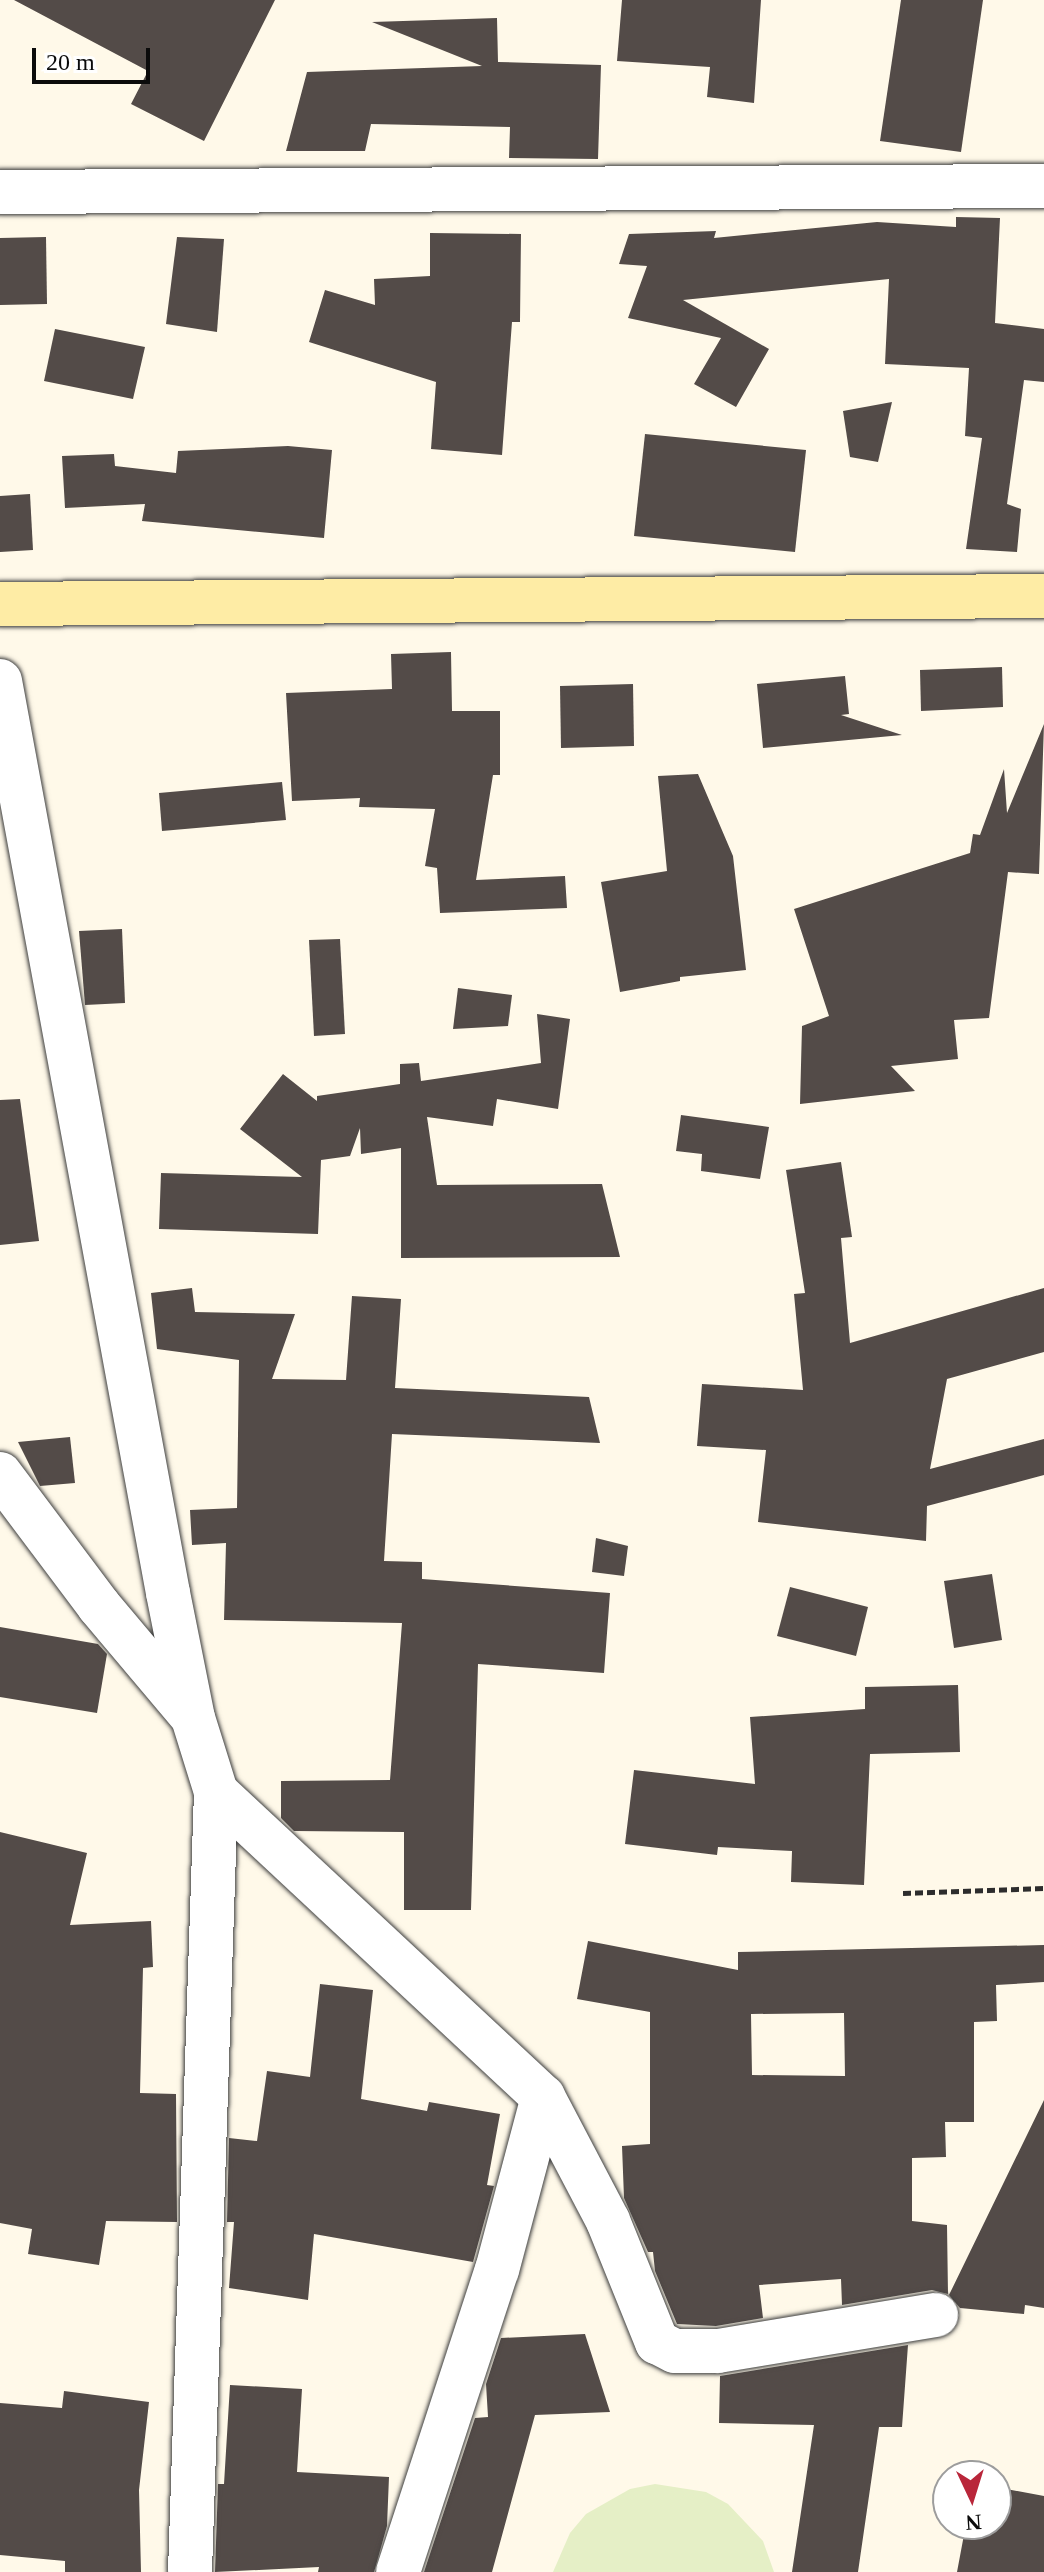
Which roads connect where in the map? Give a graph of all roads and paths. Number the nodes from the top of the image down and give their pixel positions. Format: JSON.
{"nodes":[{"id":1,"x":1044,"y":186,"type":"edge"},
{"id":2,"x":0,"y":192,"type":"edge"},
{"id":3,"x":1044,"y":596,"type":"edge"},
{"id":4,"x":0,"y":604,"type":"edge"},
{"id":5,"x":0,"y":681,"type":"edge"},
{"id":6,"x":0,"y":1474,"type":"edge"},
{"id":7,"x":193,"y":1718,"type":"junction"},
{"id":8,"x":216,"y":1792,"type":"junction"},
{"id":9,"x":1044,"y":1888,"type":"edge"},
{"id":10,"x":903,"y":1893,"type":"dead end"},
{"id":11,"x":543,"y":2097,"type":"junction"},
{"id":12,"x":936,"y":2315,"type":"dead end"},
{"id":13,"x":190,"y":2572,"type":"edge"},
{"id":14,"x":398,"y":2572,"type":"edge"}],
"edges":[{"from":1,"to":2,"type":"street"},
{"from":3,"to":4,"type":"main road"},
{"from":5,"to":7,"type":"street"},
{"from":6,"to":7,"type":"street"},
{"from":7,"to":8,"type":"street"},
{"from":8,"to":11,"type":"street"},
{"from":8,"to":13,"type":"street"},
{"from":9,"to":10,"type":"path"},
{"from":11,"to":12,"type":"street"},
{"from":11,"to":14,"type":"street"}]}
